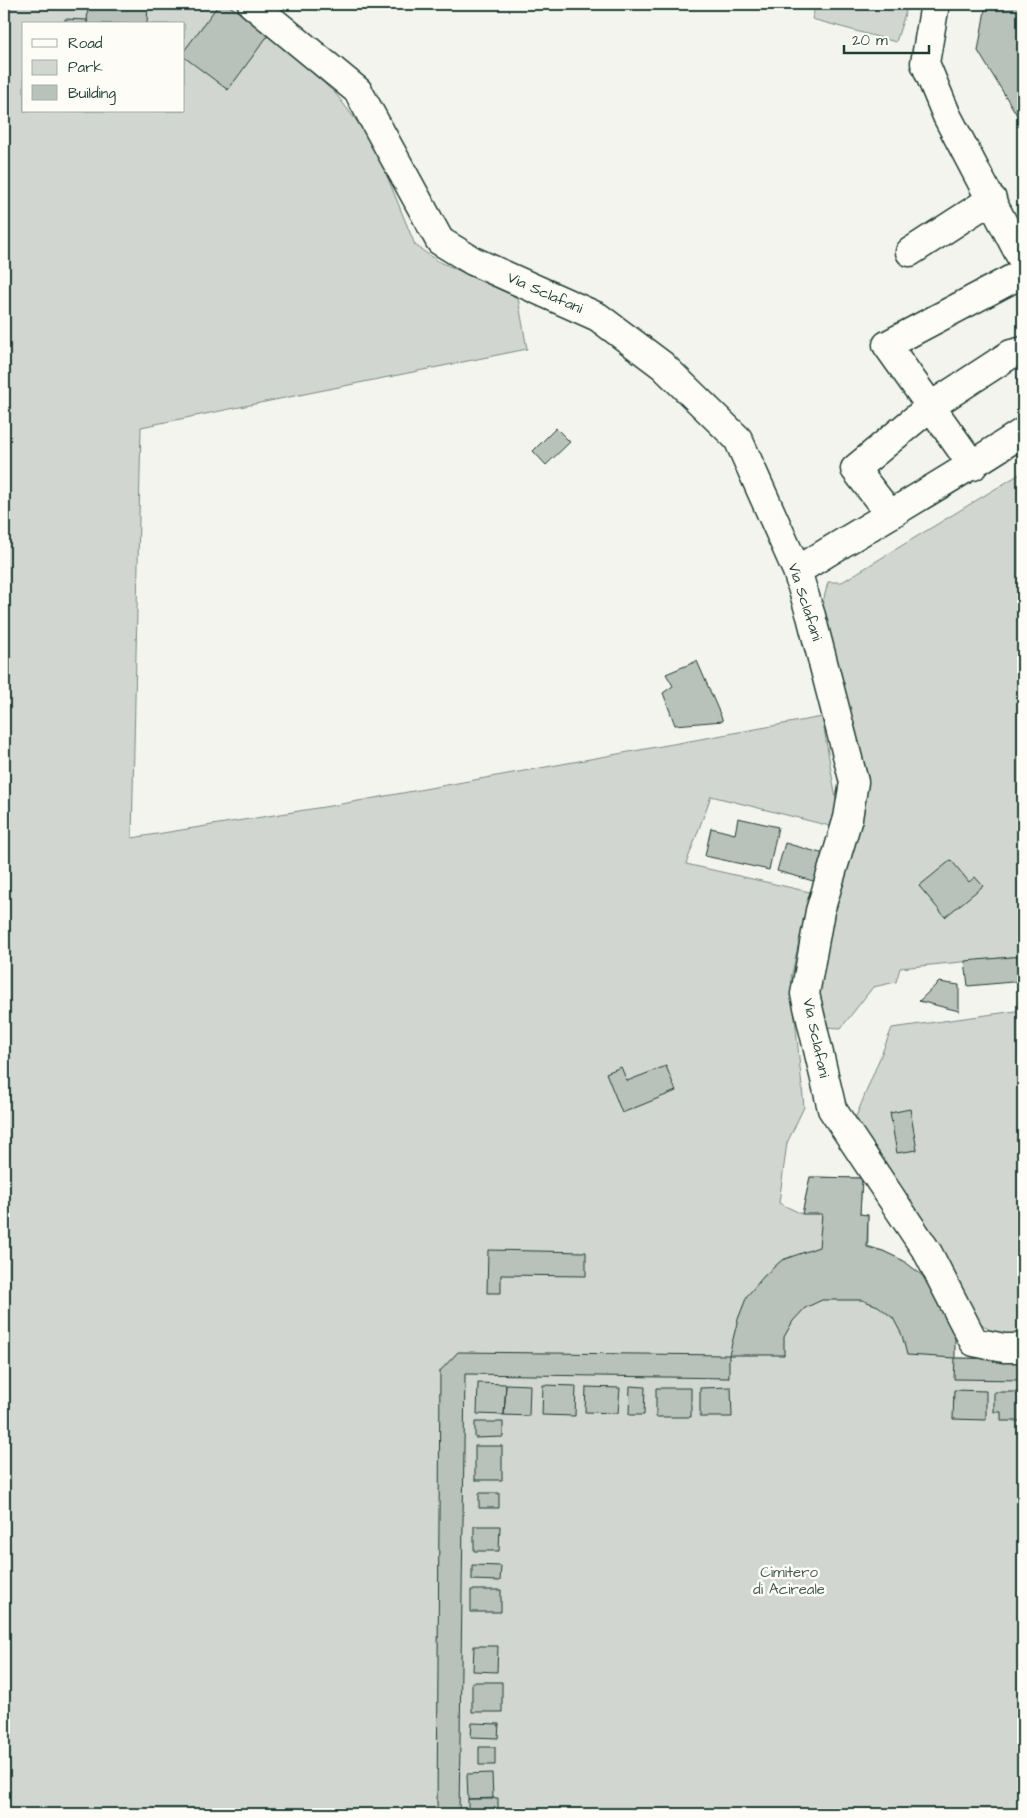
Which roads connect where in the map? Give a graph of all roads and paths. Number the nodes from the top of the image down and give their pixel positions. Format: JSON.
{"nodes":[{"id":1,"x":252,"y":4,"type":"edge"},
{"id":2,"x":935,"y":4,"type":"edge"},
{"id":3,"x":992,"y":199,"type":"junction"},
{"id":4,"x":910,"y":252,"type":"dead end"},
{"id":5,"x":1023,"y":261,"type":"edge"},
{"id":6,"x":1023,"y":273,"type":"edge"},
{"id":7,"x":1023,"y":350,"type":"edge"},
{"id":8,"x":931,"y":406,"type":"junction"},
{"id":9,"x":1023,"y":432,"type":"edge"},
{"id":10,"x":973,"y":466,"type":"junction"},
{"id":11,"x":889,"y":513,"type":"junction"},
{"id":12,"x":797,"y":571,"type":"junction"},
{"id":13,"x":1023,"y":1348,"type":"edge"}],
"edges":[{"from":1,"to":12,"type":"street","name":"Via Sclafani"},
{"from":2,"to":3,"type":"street"},
{"from":3,"to":4,"type":"street"},
{"from":3,"to":5,"type":"street"},
{"from":6,"to":8,"type":"street"},
{"from":7,"to":8,"type":"street"},
{"from":8,"to":10,"type":"street"},
{"from":8,"to":11,"type":"street"},
{"from":9,"to":10,"type":"street"},
{"from":10,"to":11,"type":"street"},
{"from":11,"to":12,"type":"street"},
{"from":12,"to":13,"type":"street","name":"Via Sclafani"}]}
